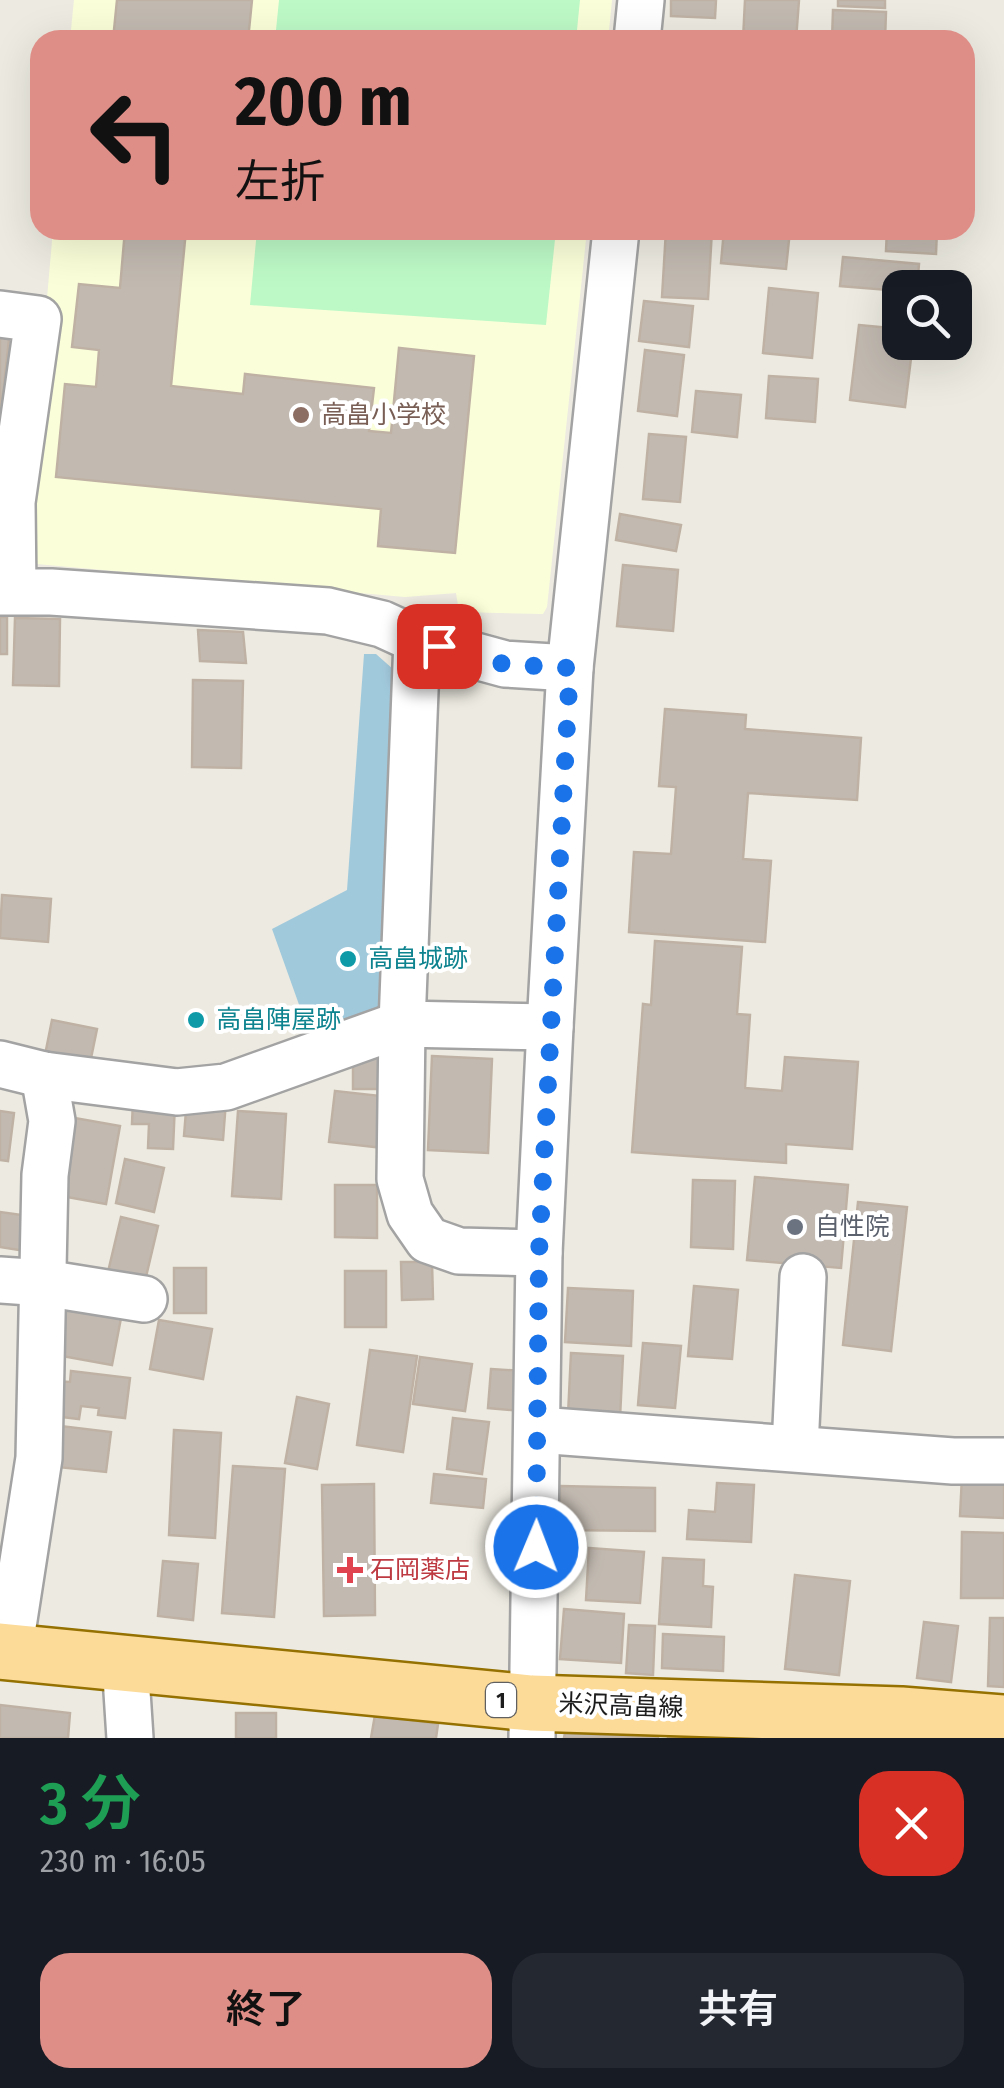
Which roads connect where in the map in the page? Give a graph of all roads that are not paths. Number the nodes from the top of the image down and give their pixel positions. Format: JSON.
{"nodes":[{"id":1,"x":641,"y":0,"type":"edge"},
{"id":2,"x":637,"y":30,"type":"edge"},
{"id":3,"x":615,"y":240,"type":"edge"},
{"id":4,"x":0,"y":314,"type":"edge"},
{"id":5,"x":6,"y":592,"type":"edge"},
{"id":6,"x":417,"y":640,"type":"junction"},
{"id":7,"x":570,"y":668,"type":"junction"},
{"id":8,"x":402,"y":1024,"type":"junction"},
{"id":9,"x":550,"y":1027,"type":"junction"},
{"id":10,"x":0,"y":1064,"type":"edge"},
{"id":11,"x":44,"y":1075,"type":"junction"},
{"id":12,"x":539,"y":1253,"type":"junction"},
{"id":13,"x":803,"y":1277,"type":"dead end"},
{"id":14,"x":22,"y":1282,"type":"edge"},
{"id":15,"x":144,"y":1299,"type":"dead end"},
{"id":16,"x":538,"y":1430,"type":"junction"},
{"id":17,"x":795,"y":1448,"type":"junction"},
{"id":18,"x":1004,"y":1461,"type":"edge"},
{"id":19,"x":5,"y":1652,"type":"edge"},
{"id":20,"x":125,"y":1661,"type":"junction"},
{"id":21,"x":532,"y":1720,"type":"edge"},
{"id":22,"x":1004,"y":1723,"type":"edge"},
{"id":23,"x":900,"y":1726,"type":"edge"},
{"id":24,"x":130,"y":1738,"type":"edge"}],
"edges":[{"from":1,"to":2,"type":"street"},
{"from":3,"to":7,"type":"street"},
{"from":4,"to":5,"type":"street"},
{"from":5,"to":6,"type":"street"},
{"from":6,"to":7,"type":"street"},
{"from":6,"to":8,"type":"street"},
{"from":7,"to":9,"type":"street"},
{"from":8,"to":9,"type":"street"},
{"from":8,"to":11,"type":"street"},
{"from":8,"to":12,"type":"street"},
{"from":9,"to":12,"type":"street"},
{"from":10,"to":11,"type":"street"},
{"from":11,"to":14,"type":"street"},
{"from":12,"to":16,"type":"street"},
{"from":13,"to":17,"type":"street"},
{"from":14,"to":15,"type":"street"},
{"from":14,"to":19,"type":"street"},
{"from":16,"to":17,"type":"street"},
{"from":16,"to":21,"type":"street"},
{"from":17,"to":18,"type":"street"},
{"from":19,"to":20,"type":"main road","name":"米沢高畠線","number":"1"},
{"from":20,"to":21,"type":"main road","name":"米沢高畠線","number":"1"},
{"from":20,"to":24,"type":"street"},
{"from":21,"to":23,"type":"main road","name":"米沢高畠線","number":"1"},
{"from":22,"to":23,"type":"main road","name":"米沢高畠線","number":"1"}]}
